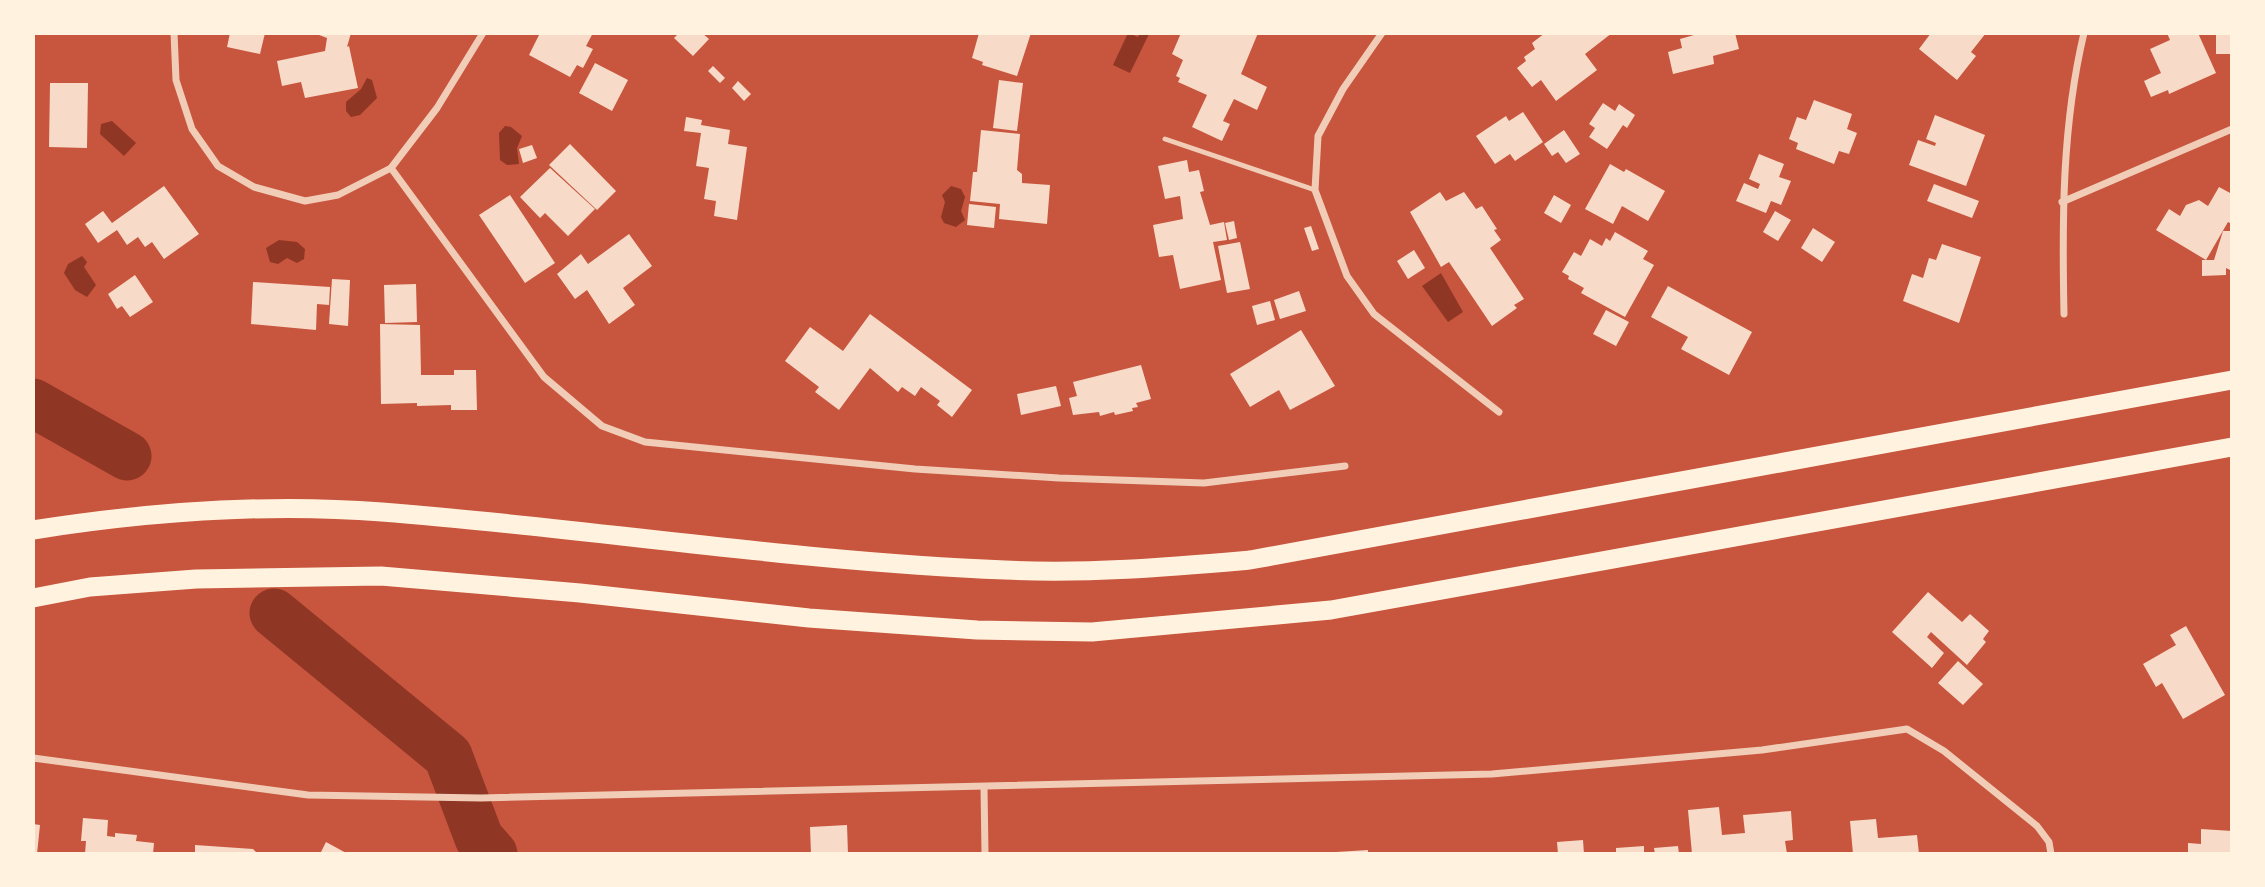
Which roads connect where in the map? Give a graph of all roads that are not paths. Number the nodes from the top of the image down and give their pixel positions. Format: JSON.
{"nodes":[{"id":1,"x":174,"y":33,"type":"edge"},
{"id":2,"x":483,"y":33,"type":"edge"},
{"id":3,"x":1382,"y":33,"type":"edge"},
{"id":4,"x":2084,"y":33,"type":"edge"},
{"id":5,"x":2232,"y":129,"type":"edge"},
{"id":6,"x":1165,"y":138,"type":"dead end"},
{"id":7,"x":391,"y":168,"type":"junction"},
{"id":8,"x":1315,"y":190,"type":"junction"},
{"id":9,"x":2062,"y":202,"type":"junction"},
{"id":10,"x":2064,"y":314,"type":"dead end"},
{"id":11,"x":2232,"y":380,"type":"edge"},
{"id":12,"x":1499,"y":412,"type":"dead end"},
{"id":13,"x":2232,"y":447,"type":"edge"},
{"id":14,"x":1345,"y":466,"type":"dead end"},
{"id":15,"x":33,"y":530,"type":"edge"},
{"id":16,"x":33,"y":598,"type":"edge"},
{"id":17,"x":33,"y":758,"type":"edge"},
{"id":18,"x":984,"y":787,"type":"junction"},
{"id":19,"x":985,"y":854,"type":"edge"},
{"id":20,"x":2051,"y":854,"type":"edge"}],
"edges":[{"from":1,"to":7,"type":"street"},
{"from":2,"to":7,"type":"street"},
{"from":3,"to":8,"type":"street"},
{"from":4,"to":9,"type":"street"},
{"from":5,"to":9,"type":"street"},
{"from":6,"to":8,"type":"lane"},
{"from":7,"to":14,"type":"street"},
{"from":8,"to":12,"type":"street"},
{"from":9,"to":10,"type":"street"},
{"from":11,"to":15,"type":"highway"},
{"from":13,"to":16,"type":"highway"},
{"from":17,"to":18,"type":"street"},
{"from":18,"to":19,"type":"street"},
{"from":18,"to":20,"type":"street"}]}
